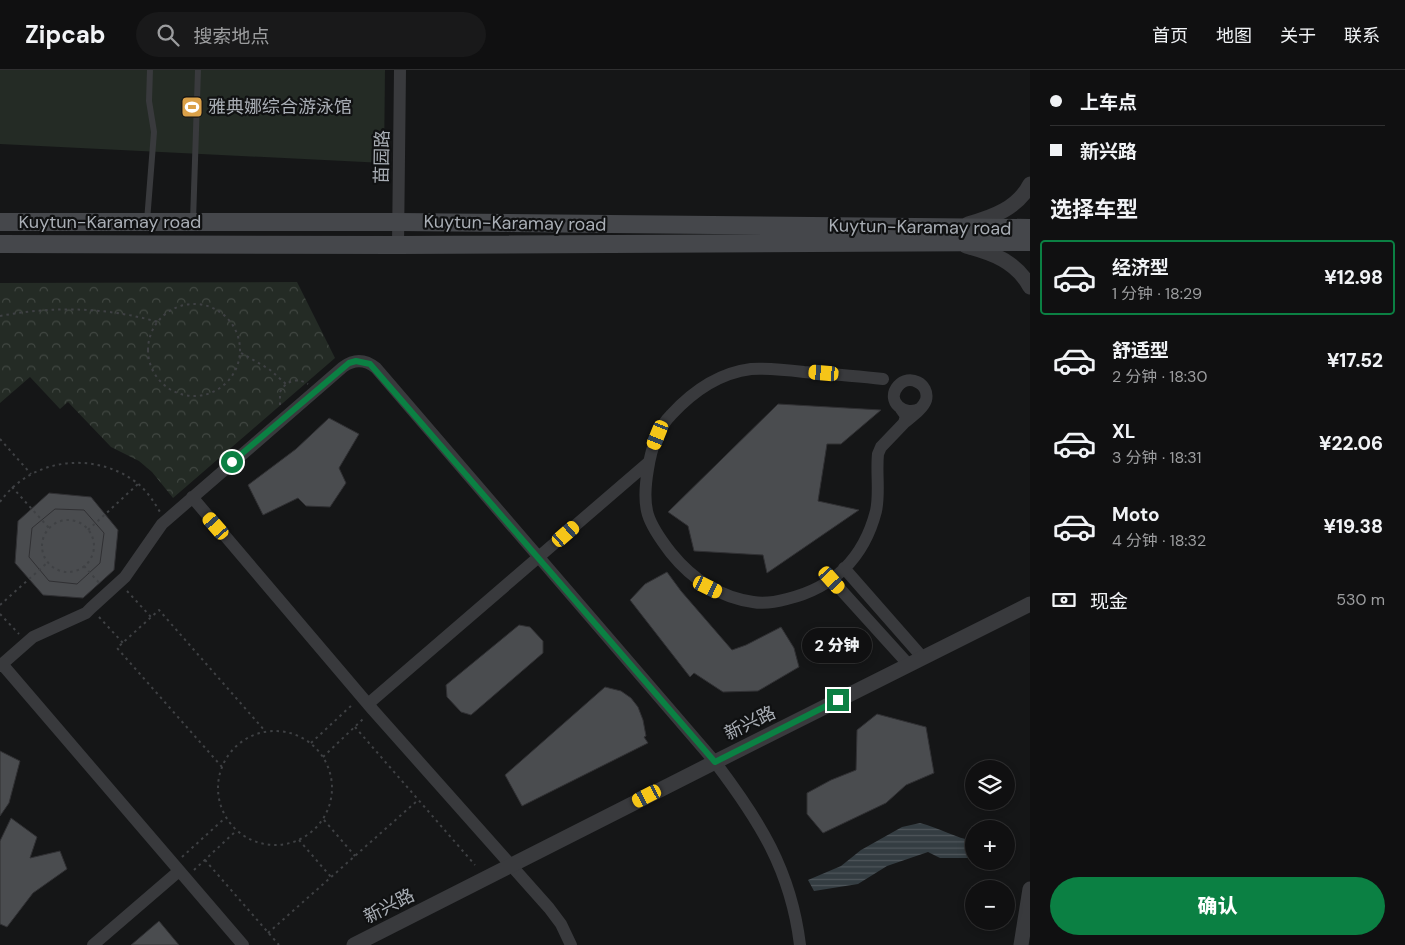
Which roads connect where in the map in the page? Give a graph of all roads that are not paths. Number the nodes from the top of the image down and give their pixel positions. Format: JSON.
{"nodes":[{"id":1,"x":150,"y":70,"type":"edge"},
{"id":2,"x":198,"y":70,"type":"edge"},
{"id":3,"x":400,"y":70,"type":"edge"},
{"id":4,"x":1030,"y":184,"type":"edge"},
{"id":5,"x":0,"y":222,"type":"edge"},
{"id":6,"x":147,"y":222,"type":"junction"},
{"id":7,"x":193,"y":222,"type":"junction"},
{"id":8,"x":398,"y":222,"type":"junction"},
{"id":9,"x":1030,"y":228,"type":"edge"},
{"id":10,"x":956,"y":235,"type":"junction"},
{"id":11,"x":1030,"y":242,"type":"edge"},
{"id":12,"x":0,"y":244,"type":"edge"},
{"id":13,"x":398,"y":245,"type":"junction"},
{"id":14,"x":1030,"y":287,"type":"edge"},
{"id":15,"x":883,"y":378,"type":"junction"},
{"id":16,"x":911,"y":380,"type":"junction"},
{"id":17,"x":894,"y":393,"type":"junction"},
{"id":18,"x":921,"y":408,"type":"junction"},
{"id":19,"x":901,"y":409,"type":"junction"},
{"id":20,"x":904,"y":423,"type":"junction"},
{"id":21,"x":649,"y":462,"type":"junction"},
{"id":22,"x":192,"y":497,"type":"junction"},
{"id":23,"x":538,"y":558,"type":"junction"},
{"id":24,"x":844,"y":568,"type":"junction"},
{"id":25,"x":832,"y":580,"type":"junction"},
{"id":26,"x":1030,"y":604,"type":"edge"},
{"id":27,"x":923,"y":658,"type":"junction"},
{"id":28,"x":1,"y":665,"type":"edge"},
{"id":29,"x":908,"y":665,"type":"junction"},
{"id":30,"x":368,"y":703,"type":"junction"},
{"id":31,"x":715,"y":762,"type":"junction"},
{"id":32,"x":511,"y":865,"type":"junction"},
{"id":33,"x":179,"y":871,"type":"junction"},
{"id":34,"x":1030,"y":889,"type":"edge"},
{"id":35,"x":93,"y":945,"type":"edge"},
{"id":36,"x":243,"y":945,"type":"edge"},
{"id":37,"x":354,"y":945,"type":"edge"},
{"id":38,"x":571,"y":945,"type":"edge"},
{"id":39,"x":800,"y":945,"type":"edge"},
{"id":40,"x":1021,"y":945,"type":"edge"}],
"edges":[{"from":1,"to":6,"type":"lane"},
{"from":2,"to":7,"type":"lane"},
{"from":3,"to":8,"type":"street","name":"苗园路"},
{"from":4,"to":10,"type":"street"},
{"from":5,"to":6,"type":"main road","name":"Kuytun-Karamay road"},
{"from":6,"to":7,"type":"main road","name":"Kuytun-Karamay road"},
{"from":7,"to":8,"type":"main road","name":"Kuytun-Karamay road"},
{"from":8,"to":10,"type":"main road","name":"Kuytun-Karamay road"},
{"from":8,"to":13,"type":"street","name":"苗园路"},
{"from":9,"to":10,"type":"main road","name":"Kuytun-Karamay road"},
{"from":10,"to":11,"type":"main road","name":"Kuytun-Karamay road"},
{"from":10,"to":13,"type":"main road","name":"Kuytun-Karamay road"},
{"from":10,"to":14,"type":"street"},
{"from":12,"to":13,"type":"main road","name":"Kuytun-Karamay road"},
{"from":15,"to":16,"type":"street"},
{"from":15,"to":17,"type":"street"},
{"from":15,"to":21,"type":"street"},
{"from":16,"to":17,"type":"street"},
{"from":16,"to":18,"type":"street"},
{"from":17,"to":19,"type":"street"},
{"from":18,"to":19,"type":"street"},
{"from":18,"to":20,"type":"street"},
{"from":19,"to":20,"type":"street"},
{"from":20,"to":24,"type":"street"},
{"from":21,"to":23,"type":"street"},
{"from":21,"to":25,"type":"street"},
{"from":22,"to":23,"type":"street"},
{"from":22,"to":28,"type":"street"},
{"from":22,"to":30,"type":"street"},
{"from":23,"to":30,"type":"street"},
{"from":23,"to":31,"type":"street"},
{"from":24,"to":25,"type":"street"},
{"from":24,"to":27,"type":"street"},
{"from":25,"to":29,"type":"street"},
{"from":26,"to":27,"type":"street","name":"新兴路"},
{"from":27,"to":29,"type":"street","name":"新兴路"},
{"from":28,"to":33,"type":"street"},
{"from":29,"to":31,"type":"street","name":"新兴路"},
{"from":30,"to":32,"type":"street"},
{"from":31,"to":32,"type":"street","name":"新兴路"},
{"from":31,"to":39,"type":"street"},
{"from":32,"to":37,"type":"street","name":"新兴路"},
{"from":32,"to":38,"type":"street"},
{"from":33,"to":35,"type":"street"},
{"from":33,"to":36,"type":"street"},
{"from":34,"to":40,"type":"street"}]}
